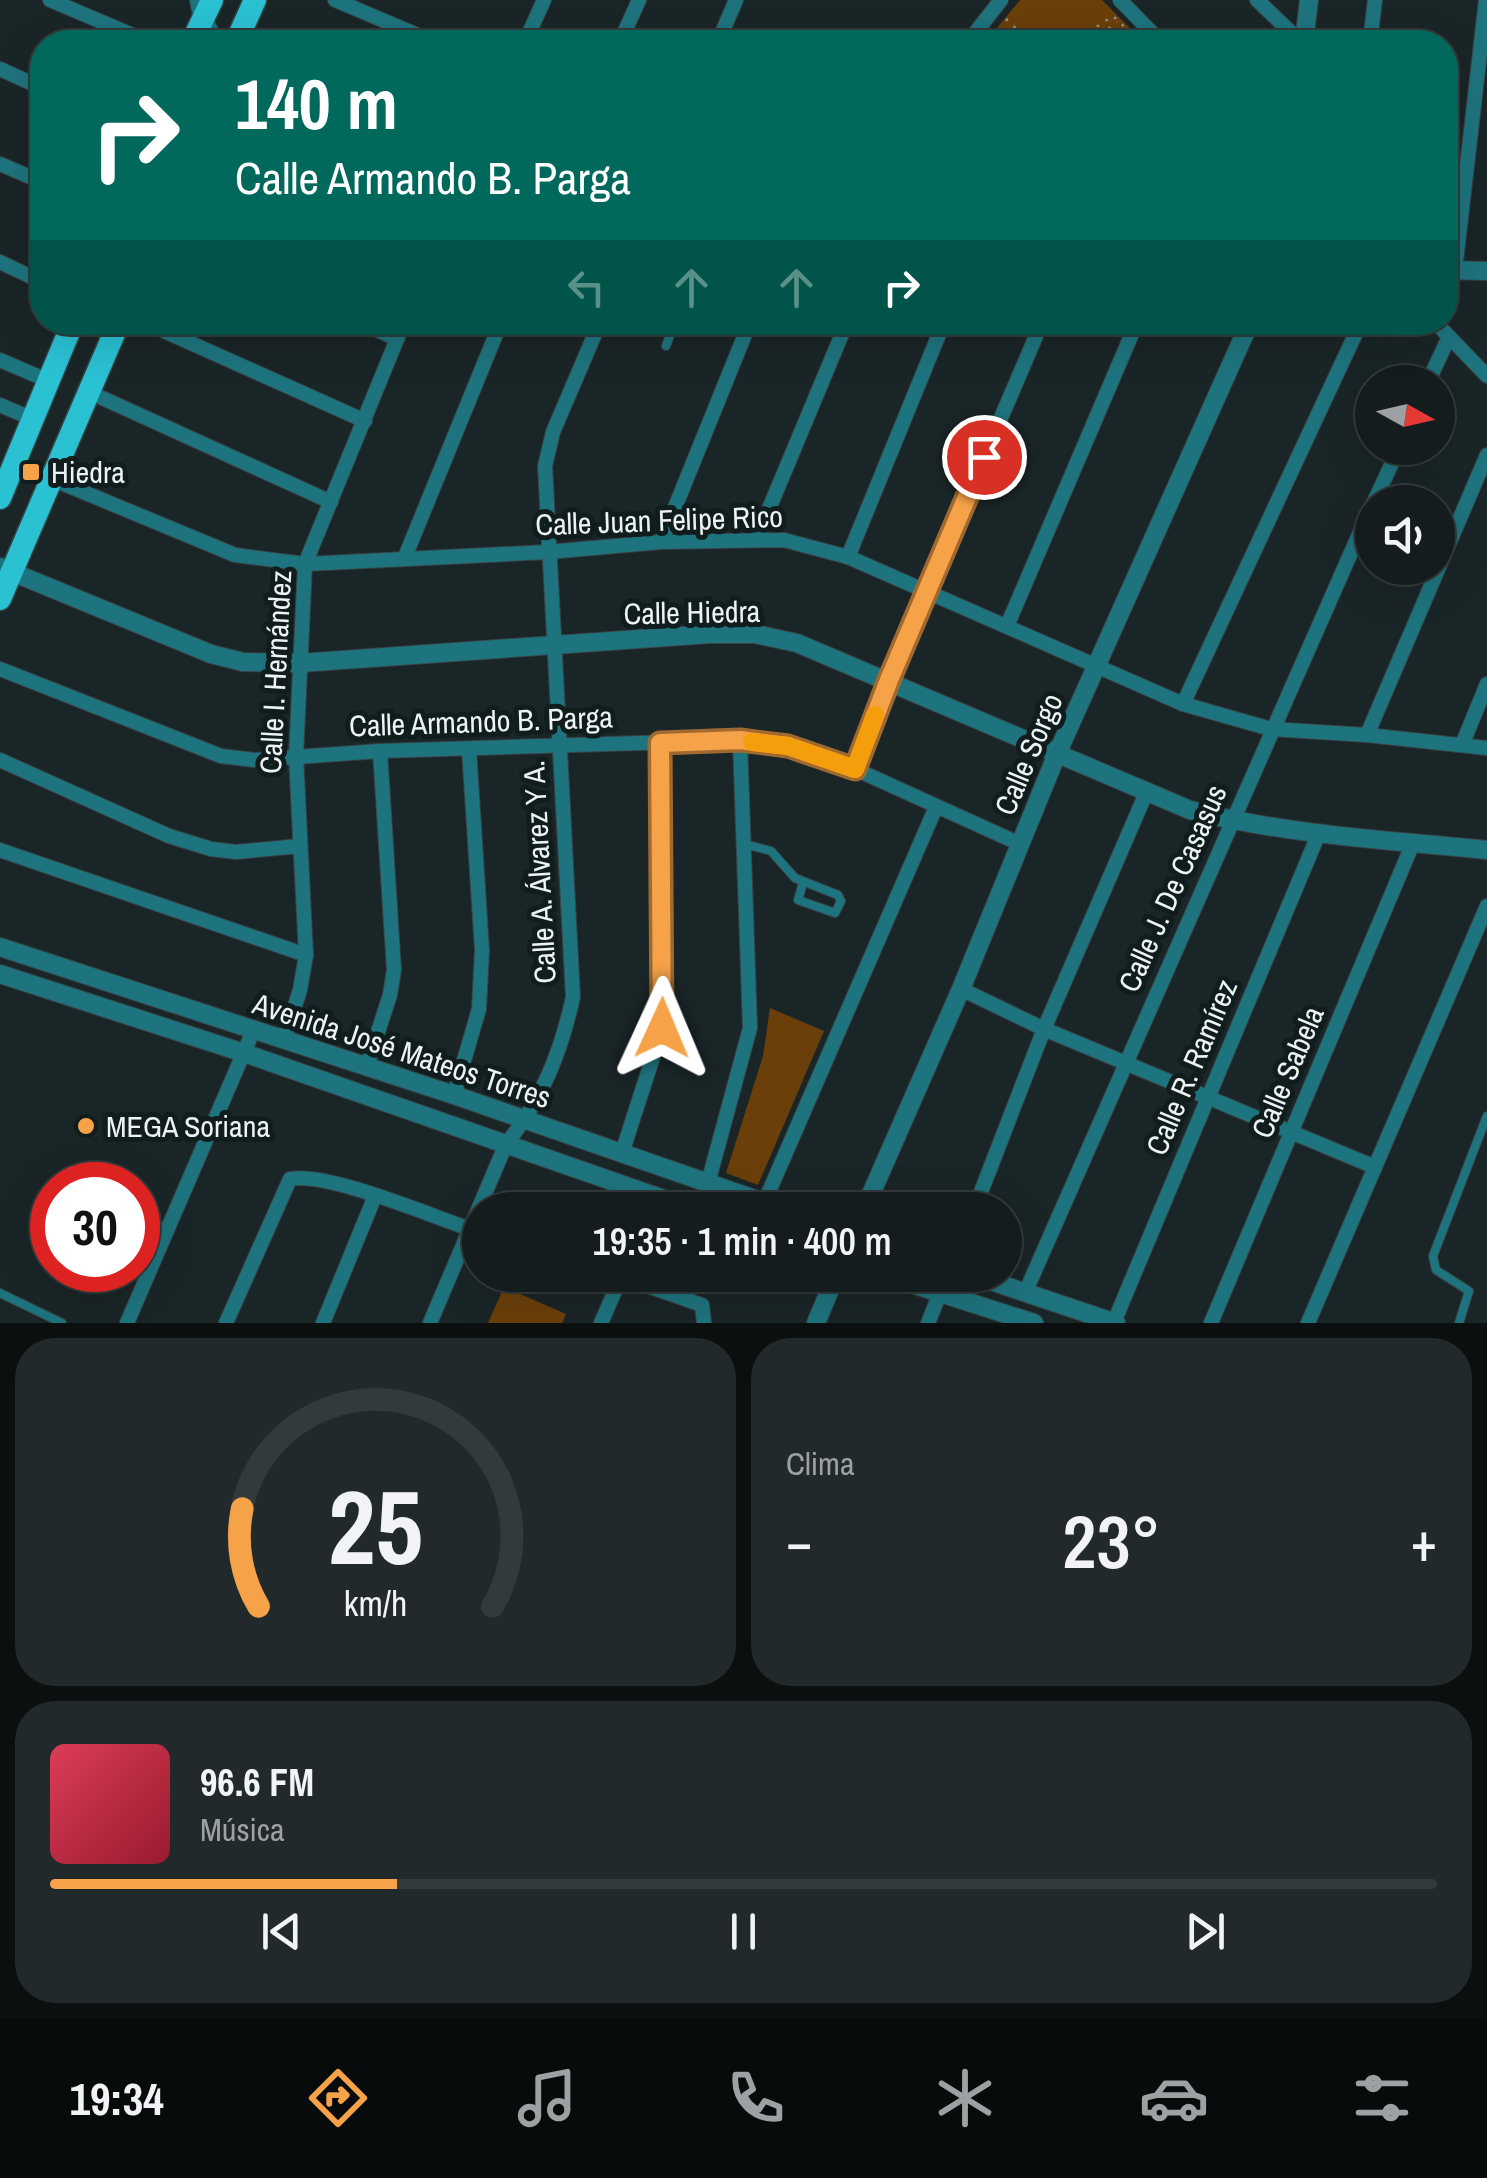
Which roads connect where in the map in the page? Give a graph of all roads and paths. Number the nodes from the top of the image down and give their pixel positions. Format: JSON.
{"nodes":[{"id":1,"x":50,"y":0,"type":"edge"},
{"id":2,"x":255,"y":0,"type":"edge"},
{"id":3,"x":335,"y":0,"type":"edge"},
{"id":4,"x":544,"y":0,"type":"edge"},
{"id":5,"x":639,"y":0,"type":"edge"},
{"id":6,"x":736,"y":0,"type":"edge"},
{"id":7,"x":1120,"y":0,"type":"edge"},
{"id":8,"x":1256,"y":0,"type":"edge"},
{"id":9,"x":1309,"y":0,"type":"edge"},
{"id":10,"x":1375,"y":0,"type":"edge"},
{"id":11,"x":1486,"y":0,"type":"edge"},
{"id":12,"x":999,"y":2,"type":"edge"},
{"id":13,"x":207,"y":5,"type":"edge"},
{"id":14,"x":1118,"y":21,"type":"junction"},
{"id":15,"x":121,"y":30,"type":"edge"},
{"id":16,"x":197,"y":30,"type":"edge"},
{"id":17,"x":212,"y":30,"type":"edge"},
{"id":18,"x":222,"y":30,"type":"edge"},
{"id":19,"x":241,"y":30,"type":"edge"},
{"id":20,"x":406,"y":30,"type":"edge"},
{"id":21,"x":530,"y":30,"type":"edge"},
{"id":22,"x":625,"y":30,"type":"edge"},
{"id":23,"x":723,"y":30,"type":"edge"},
{"id":24,"x":977,"y":30,"type":"edge"},
{"id":25,"x":1021,"y":30,"type":"edge"},
{"id":26,"x":1093,"y":30,"type":"edge"},
{"id":27,"x":1107,"y":30,"type":"edge"},
{"id":28,"x":1127,"y":30,"type":"edge"},
{"id":29,"x":1149,"y":30,"type":"edge"},
{"id":30,"x":1289,"y":30,"type":"edge"},
{"id":31,"x":1304,"y":30,"type":"edge"},
{"id":32,"x":1371,"y":30,"type":"edge"},
{"id":33,"x":0,"y":69,"type":"edge"},
{"id":34,"x":30,"y":83,"type":"edge"},
{"id":35,"x":0,"y":164,"type":"edge"},
{"id":36,"x":30,"y":177,"type":"edge"},
{"id":37,"x":1458,"y":210,"type":"edge"},
{"id":38,"x":0,"y":262,"type":"edge"},
{"id":39,"x":1458,"y":270,"type":"edge"},
{"id":40,"x":1487,"y":271,"type":"edge"},
{"id":41,"x":30,"y":276,"type":"edge"},
{"id":42,"x":68,"y":335,"type":"edge"},
{"id":43,"x":114,"y":335,"type":"edge"},
{"id":44,"x":173,"y":335,"type":"edge"},
{"id":45,"x":388,"y":335,"type":"edge"},
{"id":46,"x":399,"y":335,"type":"edge"},
{"id":47,"x":496,"y":335,"type":"edge"},
{"id":48,"x":595,"y":335,"type":"edge"},
{"id":49,"x":670,"y":335,"type":"edge"},
{"id":50,"x":745,"y":335,"type":"edge"},
{"id":51,"x":842,"y":335,"type":"edge"},
{"id":52,"x":939,"y":335,"type":"edge"},
{"id":53,"x":1036,"y":335,"type":"edge"},
{"id":54,"x":1131,"y":335,"type":"edge"},
{"id":55,"x":1244,"y":335,"type":"edge"},
{"id":56,"x":1356,"y":335,"type":"edge"},
{"id":57,"x":1449,"y":337,"type":"joint"},
{"id":58,"x":397,"y":339,"type":"junction"},
{"id":59,"x":666,"y":346,"type":"dead end"},
{"id":60,"x":0,"y":360,"type":"edge"},
{"id":61,"x":1436,"y":365,"type":"edge"},
{"id":62,"x":1487,"y":376,"type":"edge"},
{"id":63,"x":49,"y":382,"type":"junction"},
{"id":64,"x":89,"y":392,"type":"junction"},
{"id":65,"x":0,"y":405,"type":"edge"},
{"id":66,"x":33,"y":419,"type":"junction"},
{"id":67,"x":365,"y":422,"type":"junction"},
{"id":68,"x":1487,"y":455,"type":"edge"},
{"id":69,"x":52,"y":480,"type":"junction"},
{"id":70,"x":0,"y":498,"type":"edge"},
{"id":71,"x":331,"y":502,"type":"junction"},
{"id":72,"x":756,"y":540,"type":"junction"},
{"id":73,"x":661,"y":542,"type":"junction"},
{"id":74,"x":1355,"y":544,"type":"edge"},
{"id":75,"x":548,"y":552,"type":"junction"},
{"id":76,"x":404,"y":557,"type":"junction"},
{"id":77,"x":848,"y":557,"type":"junction"},
{"id":78,"x":305,"y":564,"type":"junction"},
{"id":79,"x":6,"y":569,"type":"edge"},
{"id":80,"x":927,"y":591,"type":"junction"},
{"id":81,"x":0,"y":599,"type":"edge"},
{"id":82,"x":1008,"y":626,"type":"junction"},
{"id":83,"x":554,"y":645,"type":"junction"},
{"id":84,"x":300,"y":662,"type":"junction"},
{"id":85,"x":1096,"y":666,"type":"junction"},
{"id":86,"x":0,"y":669,"type":"edge"},
{"id":87,"x":889,"y":680,"type":"junction"},
{"id":88,"x":1487,"y":684,"type":"edge"},
{"id":89,"x":1182,"y":704,"type":"junction"},
{"id":90,"x":1271,"y":730,"type":"junction"},
{"id":91,"x":1367,"y":735,"type":"junction"},
{"id":92,"x":740,"y":740,"type":"junction"},
{"id":93,"x":660,"y":743,"type":"junction"},
{"id":94,"x":1462,"y":745,"type":"junction"},
{"id":95,"x":560,"y":746,"type":"junction"},
{"id":96,"x":1487,"y":748,"type":"edge"},
{"id":97,"x":469,"y":749,"type":"junction"},
{"id":98,"x":380,"y":751,"type":"junction"},
{"id":99,"x":1057,"y":754,"type":"junction"},
{"id":100,"x":296,"y":756,"type":"junction"},
{"id":101,"x":0,"y":760,"type":"edge"},
{"id":102,"x":855,"y":769,"type":"junction"},
{"id":103,"x":1146,"y":791,"type":"junction"},
{"id":104,"x":936,"y":807,"type":"junction"},
{"id":105,"x":1232,"y":820,"type":"junction"},
{"id":106,"x":1318,"y":833,"type":"junction"},
{"id":107,"x":1413,"y":843,"type":"junction"},
{"id":108,"x":743,"y":844,"type":"junction"},
{"id":109,"x":1020,"y":844,"type":"junction"},
{"id":110,"x":300,"y":846,"type":"junction"},
{"id":111,"x":0,"y":850,"type":"edge"},
{"id":112,"x":1487,"y":850,"type":"edge"},
{"id":113,"x":803,"y":883,"type":"junction"},
{"id":114,"x":1487,"y":906,"type":"edge"},
{"id":115,"x":0,"y":948,"type":"edge"},
{"id":116,"x":306,"y":955,"type":"junction"},
{"id":117,"x":0,"y":974,"type":"edge"},
{"id":118,"x":961,"y":989,"type":"junction"},
{"id":119,"x":254,"y":1029,"type":"junction"},
{"id":120,"x":1044,"y":1029,"type":"junction"},
{"id":121,"x":284,"y":1040,"type":"junction"},
{"id":122,"x":244,"y":1053,"type":"junction"},
{"id":123,"x":1126,"y":1063,"type":"junction"},
{"id":124,"x":368,"y":1066,"type":"junction"},
{"id":125,"x":454,"y":1094,"type":"junction"},
{"id":126,"x":1208,"y":1098,"type":"junction"},
{"id":127,"x":1487,"y":1116,"type":"edge"},
{"id":128,"x":526,"y":1120,"type":"junction"},
{"id":129,"x":1291,"y":1134,"type":"junction"},
{"id":130,"x":506,"y":1144,"type":"junction"},
{"id":131,"x":622,"y":1153,"type":"junction"},
{"id":132,"x":1375,"y":1167,"type":"junction"},
{"id":133,"x":708,"y":1183,"type":"junction"},
{"id":134,"x":489,"y":1192,"type":"edge"},
{"id":135,"x":643,"y":1192,"type":"edge"},
{"id":136,"x":733,"y":1192,"type":"edge"},
{"id":137,"x":769,"y":1192,"type":"edge"},
{"id":138,"x":872,"y":1192,"type":"edge"},
{"id":139,"x":981,"y":1192,"type":"edge"},
{"id":140,"x":374,"y":1196,"type":"junction"},
{"id":141,"x":462,"y":1225,"type":"edge"},
{"id":142,"x":462,"y":1258,"type":"edge"},
{"id":143,"x":612,"y":1292,"type":"edge"},
{"id":144,"x":667,"y":1292,"type":"edge"},
{"id":145,"x":829,"y":1292,"type":"edge"},
{"id":146,"x":937,"y":1292,"type":"edge"},
{"id":147,"x":1022,"y":1292,"type":"edge"},
{"id":148,"x":0,"y":1293,"type":"edge"},
{"id":149,"x":940,"y":1293,"type":"junction"},
{"id":150,"x":1025,"y":1293,"type":"junction"},
{"id":151,"x":38,"y":1310,"type":"junction"},
{"id":152,"x":1460,"y":1321,"type":"edge"},
{"id":153,"x":32,"y":1323,"type":"edge"},
{"id":154,"x":62,"y":1323,"type":"edge"},
{"id":155,"x":127,"y":1323,"type":"edge"},
{"id":156,"x":226,"y":1323,"type":"edge"},
{"id":157,"x":322,"y":1323,"type":"edge"},
{"id":158,"x":430,"y":1323,"type":"edge"},
{"id":159,"x":601,"y":1323,"type":"edge"},
{"id":160,"x":704,"y":1323,"type":"edge"},
{"id":161,"x":816,"y":1323,"type":"edge"},
{"id":162,"x":928,"y":1323,"type":"edge"},
{"id":163,"x":1034,"y":1323,"type":"edge"},
{"id":164,"x":1115,"y":1323,"type":"edge"},
{"id":165,"x":1211,"y":1323,"type":"edge"},
{"id":166,"x":1308,"y":1323,"type":"edge"},
{"id":167,"x":1471,"y":1323,"type":"edge"}],
"edges":[{"from":1,"to":15,"type":"street"},
{"from":2,"to":19,"type":"main road"},
{"from":3,"to":20,"type":"street"},
{"from":4,"to":21,"type":"street"},
{"from":5,"to":22,"type":"street"},
{"from":6,"to":23,"type":"street"},
{"from":7,"to":29,"type":"street"},
{"from":8,"to":30,"type":"street"},
{"from":9,"to":31,"type":"street"},
{"from":10,"to":32,"type":"street"},
{"from":11,"to":37,"type":"street"},
{"from":12,"to":24,"type":"street"},
{"from":12,"to":25,"type":"path"},
{"from":13,"to":16,"type":"main road"},
{"from":13,"to":17,"type":"street"},
{"from":13,"to":18,"type":"street"},
{"from":14,"to":26,"type":"path"},
{"from":14,"to":27,"type":"path"},
{"from":14,"to":28,"type":"path"},
{"from":33,"to":34,"type":"street"},
{"from":35,"to":36,"type":"street"},
{"from":38,"to":41,"type":"street"},
{"from":39,"to":40,"type":"street"},
{"from":42,"to":63,"type":"main road"},
{"from":43,"to":64,"type":"main road"},
{"from":44,"to":67,"type":"street"},
{"from":45,"to":58,"type":"street"},
{"from":46,"to":58,"type":"street","name":"Calle I. Hernández"},
{"from":47,"to":76,"type":"street"},
{"from":48,"to":75,"type":"street","name":"Calle A. Álvarez Y A."},
{"from":49,"to":59,"type":"lane"},
{"from":50,"to":73,"type":"street"},
{"from":51,"to":72,"type":"street"},
{"from":52,"to":77,"type":"street"},
{"from":53,"to":80,"type":"street"},
{"from":54,"to":82,"type":"street"},
{"from":55,"to":85,"type":"street","name":"Calle Sorgo"},
{"from":56,"to":89,"type":"street"},
{"from":57,"to":61,"type":"street"},
{"from":57,"to":62,"type":"street"},
{"from":58,"to":67,"type":"street","name":"Calle I. Hernández"},
{"from":60,"to":63,"type":"street"},
{"from":63,"to":66,"type":"main road"},
{"from":64,"to":69,"type":"main road"},
{"from":64,"to":71,"type":"street"},
{"from":65,"to":66,"type":"street"},
{"from":66,"to":70,"type":"main road"},
{"from":67,"to":71,"type":"street","name":"Calle I. Hernández"},
{"from":68,"to":91,"type":"street"},
{"from":69,"to":78,"type":"street","name":"Calle Juan Felipe Rico"},
{"from":69,"to":79,"type":"main road"},
{"from":71,"to":78,"type":"street","name":"Calle I. Hernández"},
{"from":72,"to":73,"type":"street","name":"Calle Juan Felipe Rico"},
{"from":72,"to":77,"type":"street","name":"Calle Juan Felipe Rico"},
{"from":73,"to":75,"type":"street","name":"Calle Juan Felipe Rico"},
{"from":74,"to":90,"type":"street","name":"Calle J. De Casasus"},
{"from":75,"to":76,"type":"street","name":"Calle Juan Felipe Rico"},
{"from":75,"to":83,"type":"street","name":"Calle A. Álvarez Y A."},
{"from":76,"to":78,"type":"street","name":"Calle Juan Felipe Rico"},
{"from":77,"to":80,"type":"street","name":"Calle Juan Felipe Rico"},
{"from":78,"to":84,"type":"street","name":"Calle I. Hernández"},
{"from":79,"to":81,"type":"main road"},
{"from":79,"to":84,"type":"street","name":"Calle Hiedra"},
{"from":80,"to":82,"type":"street","name":"Calle Juan Felipe Rico"},
{"from":80,"to":87,"type":"street"},
{"from":82,"to":85,"type":"street","name":"Calle Juan Felipe Rico"},
{"from":83,"to":84,"type":"street","name":"Calle Hiedra"},
{"from":83,"to":87,"type":"street","name":"Calle Hiedra"},
{"from":83,"to":95,"type":"street","name":"Calle A. Álvarez Y A."},
{"from":84,"to":100,"type":"street","name":"Calle I. Hernández"},
{"from":85,"to":89,"type":"street","name":"Calle Juan Felipe Rico"},
{"from":85,"to":99,"type":"street","name":"Calle Sorgo"},
{"from":86,"to":100,"type":"street","name":"Calle Armando B. Parga"},
{"from":87,"to":99,"type":"street","name":"Calle Hiedra"},
{"from":87,"to":102,"type":"street"},
{"from":88,"to":94,"type":"street"},
{"from":89,"to":90,"type":"street","name":"Calle Juan Felipe Rico"},
{"from":90,"to":91,"type":"street","name":"Calle Juan Felipe Rico"},
{"from":90,"to":105,"type":"street","name":"Calle J. De Casasus"},
{"from":91,"to":94,"type":"street","name":"Calle Juan Felipe Rico"},
{"from":92,"to":93,"type":"street","name":"Calle Armando B. Parga"},
{"from":92,"to":102,"type":"street","name":"Calle Armando B. Parga"},
{"from":92,"to":108,"type":"street"},
{"from":93,"to":95,"type":"street","name":"Calle Armando B. Parga"},
{"from":93,"to":131,"type":"street"},
{"from":94,"to":96,"type":"street","name":"Calle Juan Felipe Rico"},
{"from":95,"to":97,"type":"street","name":"Calle Armando B. Parga"},
{"from":95,"to":128,"type":"street","name":"Calle A. Álvarez Y A."},
{"from":97,"to":98,"type":"street","name":"Calle Armando B. Parga"},
{"from":97,"to":125,"type":"street"},
{"from":98,"to":100,"type":"street","name":"Calle Armando B. Parga"},
{"from":98,"to":124,"type":"street"},
{"from":99,"to":103,"type":"street","name":"Calle Hiedra"},
{"from":99,"to":109,"type":"street","name":"Calle Sorgo"},
{"from":100,"to":110,"type":"street","name":"Calle I. Hernández"},
{"from":101,"to":110,"type":"street"},
{"from":102,"to":104,"type":"street","name":"Calle Armando B. Parga"},
{"from":103,"to":105,"type":"street","name":"Calle Hiedra"},
{"from":103,"to":120,"type":"street"},
{"from":104,"to":109,"type":"street","name":"Calle Armando B. Parga"},
{"from":104,"to":137,"type":"street"},
{"from":105,"to":106,"type":"street","name":"Calle Hiedra"},
{"from":105,"to":123,"type":"street","name":"Calle J. De Casasus"},
{"from":106,"to":107,"type":"street","name":"Calle Hiedra"},
{"from":106,"to":126,"type":"street","name":"Calle R. Ramírez"},
{"from":107,"to":112,"type":"street","name":"Calle Hiedra"},
{"from":107,"to":129,"type":"street","name":"Calle Sabela"},
{"from":108,"to":113,"type":"lane"},
{"from":108,"to":133,"type":"street"},
{"from":109,"to":118,"type":"street","name":"Calle Sorgo"},
{"from":110,"to":116,"type":"street","name":"Calle I. Hernández"},
{"from":111,"to":116,"type":"street"},
{"from":113,"to":113,"type":"lane"},
{"from":114,"to":132,"type":"street"},
{"from":115,"to":119,"type":"street","name":"Avenida José Mateos Torres"},
{"from":116,"to":121,"type":"street","name":"Calle I. Hernández"},
{"from":117,"to":122,"type":"street","name":"Avenida José Mateos Torres"},
{"from":118,"to":120,"type":"street"},
{"from":118,"to":138,"type":"street","name":"Calle Sorgo"},
{"from":119,"to":121,"type":"street","name":"Avenida José Mateos Torres"},
{"from":119,"to":122,"type":"street"},
{"from":120,"to":123,"type":"street"},
{"from":120,"to":139,"type":"street"},
{"from":121,"to":124,"type":"street","name":"Avenida José Mateos Torres"},
{"from":122,"to":130,"type":"street","name":"Avenida José Mateos Torres"},
{"from":122,"to":155,"type":"street"},
{"from":123,"to":126,"type":"street"},
{"from":123,"to":150,"type":"street","name":"Calle J. De Casasus"},
{"from":124,"to":125,"type":"street","name":"Avenida José Mateos Torres"},
{"from":125,"to":128,"type":"street","name":"Avenida José Mateos Torres"},
{"from":126,"to":129,"type":"street"},
{"from":126,"to":164,"type":"street","name":"Calle R. Ramírez"},
{"from":127,"to":152,"type":"lane"},
{"from":128,"to":130,"type":"street","name":"Calle A. Álvarez Y A."},
{"from":128,"to":131,"type":"street","name":"Avenida José Mateos Torres"},
{"from":129,"to":132,"type":"street"},
{"from":129,"to":165,"type":"street","name":"Calle Sabela"},
{"from":130,"to":134,"type":"street","name":"Calle A. Álvarez Y A."},
{"from":130,"to":135,"type":"street","name":"Avenida José Mateos Torres"},
{"from":131,"to":133,"type":"street","name":"Avenida José Mateos Torres"},
{"from":132,"to":166,"type":"street"},
{"from":133,"to":136,"type":"street","name":"Avenida José Mateos Torres"},
{"from":140,"to":141,"type":"street"},
{"from":140,"to":156,"type":"street"},
{"from":140,"to":157,"type":"street"},
{"from":142,"to":158,"type":"street","name":"Calle A. Álvarez Y A."},
{"from":143,"to":159,"type":"street"},
{"from":144,"to":160,"type":"street"},
{"from":145,"to":161,"type":"street"},
{"from":146,"to":149,"type":"street"},
{"from":147,"to":150,"type":"street"},
{"from":148,"to":151,"type":"lane"},
{"from":149,"to":162,"type":"street"},
{"from":149,"to":163,"type":"street"},
{"from":150,"to":164,"type":"street"},
{"from":151,"to":153,"type":"lane"},
{"from":151,"to":154,"type":"lane"},
{"from":152,"to":167,"type":"lane"}]}
